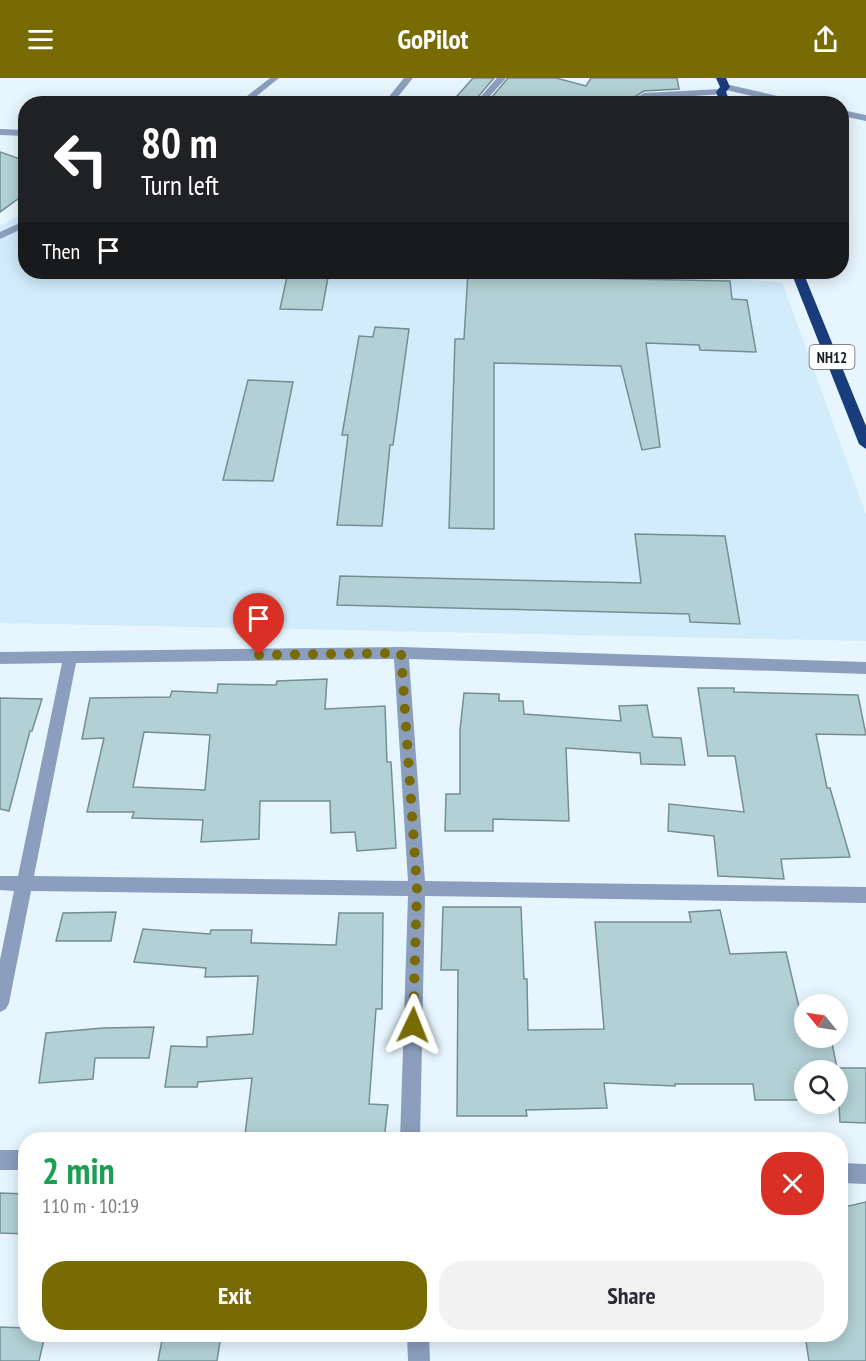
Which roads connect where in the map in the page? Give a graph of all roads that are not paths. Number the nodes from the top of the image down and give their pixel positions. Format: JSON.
{"nodes":[{"id":1,"x":275,"y":78,"type":"edge"},
{"id":2,"x":409,"y":78,"type":"edge"},
{"id":3,"x":502,"y":78,"type":"edge"},
{"id":4,"x":722,"y":86,"type":"edge"},
{"id":5,"x":251,"y":96,"type":"edge"},
{"id":6,"x":394,"y":96,"type":"edge"},
{"id":7,"x":485,"y":96,"type":"edge"},
{"id":8,"x":644,"y":96,"type":"edge"},
{"id":9,"x":765,"y":96,"type":"edge"},
{"id":10,"x":849,"y":114,"type":"edge"},
{"id":11,"x":866,"y":118,"type":"edge"},
{"id":12,"x":0,"y":132,"type":"edge"},
{"id":13,"x":18,"y":133,"type":"edge"},
{"id":14,"x":18,"y":227,"type":"edge"},
{"id":15,"x":0,"y":236,"type":"edge"},
{"id":16,"x":800,"y":279,"type":"edge"},
{"id":17,"x":866,"y":444,"type":"edge"},
{"id":18,"x":401,"y":653,"type":"junction"},
{"id":19,"x":0,"y":658,"type":"edge"},
{"id":20,"x":70,"y":659,"type":"junction"},
{"id":21,"x":866,"y":668,"type":"edge"},
{"id":22,"x":0,"y":883,"type":"edge"},
{"id":23,"x":23,"y":883,"type":"junction"},
{"id":24,"x":417,"y":888,"type":"junction"},
{"id":25,"x":866,"y":895,"type":"edge"},
{"id":26,"x":0,"y":1003,"type":"edge"},
{"id":27,"x":410,"y":1132,"type":"edge"},
{"id":28,"x":0,"y":1160,"type":"edge"},
{"id":29,"x":18,"y":1160,"type":"edge"},
{"id":30,"x":848,"y":1173,"type":"edge"},
{"id":31,"x":866,"y":1174,"type":"edge"},
{"id":32,"x":418,"y":1342,"type":"edge"},
{"id":33,"x":419,"y":1361,"type":"edge"}],
"edges":[{"from":1,"to":5,"type":"street"},
{"from":2,"to":6,"type":"street"},
{"from":3,"to":7,"type":"street"},
{"from":4,"to":8,"type":"street"},
{"from":4,"to":9,"type":"street"},
{"from":10,"to":11,"type":"street"},
{"from":12,"to":13,"type":"street"},
{"from":14,"to":15,"type":"street"},
{"from":16,"to":17,"type":"highway","number":"NH12"},
{"from":18,"to":20,"type":"street"},
{"from":18,"to":21,"type":"street"},
{"from":18,"to":24,"type":"street"},
{"from":19,"to":20,"type":"street"},
{"from":20,"to":23,"type":"street"},
{"from":22,"to":23,"type":"street"},
{"from":23,"to":24,"type":"street"},
{"from":23,"to":26,"type":"street"},
{"from":24,"to":25,"type":"street"},
{"from":24,"to":27,"type":"street"},
{"from":28,"to":29,"type":"street"},
{"from":30,"to":31,"type":"street"},
{"from":32,"to":33,"type":"street"}]}
